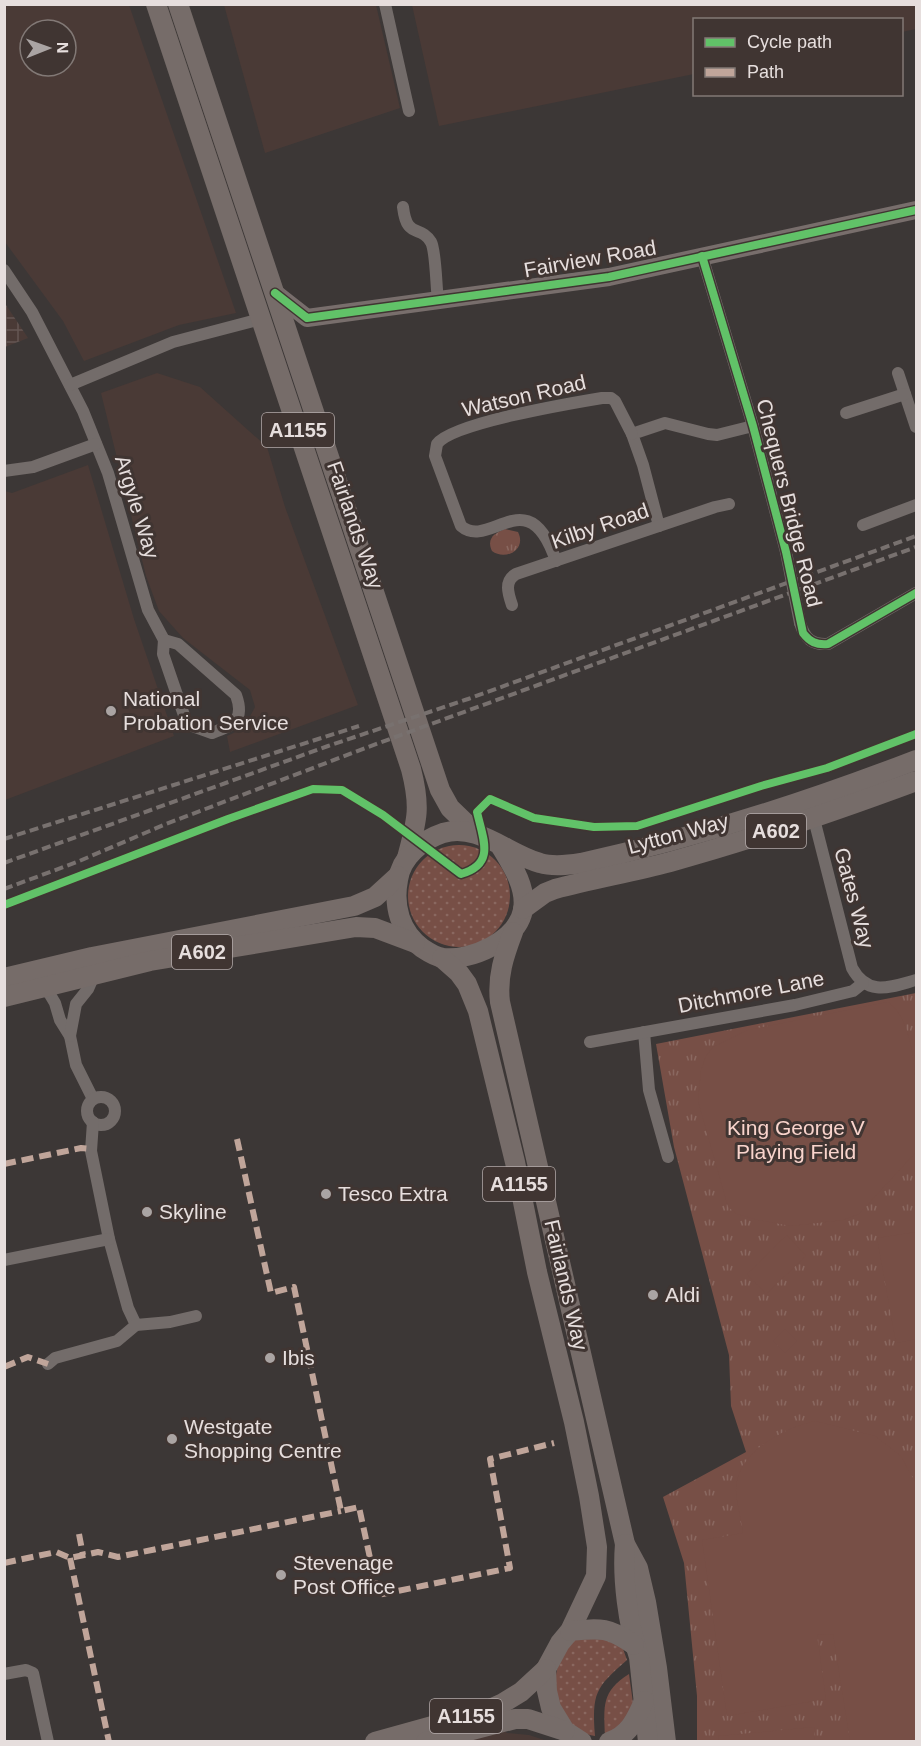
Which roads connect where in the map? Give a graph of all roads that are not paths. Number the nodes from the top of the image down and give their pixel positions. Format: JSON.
{"nodes":[{"id":1,"x":156,"y":4,"type":"edge"},
{"id":2,"x":178,"y":4,"type":"edge"},
{"id":3,"x":385,"y":4,"type":"edge"},
{"id":4,"x":409,"y":111,"type":"dead end"},
{"id":5,"x":403,"y":207,"type":"dead end"},
{"id":6,"x":916,"y":210,"type":"edge"},
{"id":7,"x":702,"y":256,"type":"junction"},
{"id":8,"x":4,"y":270,"type":"edge"},
{"id":9,"x":274,"y":293,"type":"junction"},
{"id":10,"x":438,"y":300,"type":"junction"},
{"id":11,"x":307,"y":318,"type":"junction"},
{"id":12,"x":261,"y":319,"type":"junction"},
{"id":13,"x":292,"y":346,"type":"junction"},
{"id":14,"x":898,"y":373,"type":"dead end"},
{"id":15,"x":70,"y":385,"type":"junction"},
{"id":16,"x":905,"y":394,"type":"junction"},
{"id":17,"x":846,"y":413,"type":"dead end"},
{"id":18,"x":753,"y":426,"type":"junction"},
{"id":19,"x":916,"y":428,"type":"edge"},
{"id":20,"x":632,"y":434,"type":"junction"},
{"id":21,"x":96,"y":444,"type":"junction"},
{"id":22,"x":4,"y":471,"type":"edge"},
{"id":23,"x":729,"y":504,"type":"dead end"},
{"id":24,"x":916,"y":505,"type":"edge"},
{"id":25,"x":863,"y":525,"type":"dead end"},
{"id":26,"x":659,"y":526,"type":"junction"},
{"id":27,"x":556,"y":561,"type":"junction"},
{"id":28,"x":916,"y":594,"type":"edge"},
{"id":29,"x":512,"y":605,"type":"dead end"},
{"id":30,"x":164,"y":640,"type":"junction"},
{"id":31,"x":916,"y":760,"type":"edge"},
{"id":32,"x":916,"y":781,"type":"edge"},
{"id":33,"x":814,"y":819,"type":"junction"},
{"id":34,"x":476,"y":833,"type":"junction"},
{"id":35,"x":501,"y":847,"type":"junction"},
{"id":36,"x":403,"y":867,"type":"junction"},
{"id":37,"x":523,"y":909,"type":"junction"},
{"id":38,"x":513,"y":932,"type":"junction"},
{"id":39,"x":416,"y":943,"type":"junction"},
{"id":40,"x":442,"y":958,"type":"junction"},
{"id":41,"x":95,"y":973,"type":"junction"},
{"id":42,"x":4,"y":978,"type":"edge"},
{"id":43,"x":916,"y":980,"type":"edge"},
{"id":44,"x":863,"y":983,"type":"junction"},
{"id":45,"x":39,"y":988,"type":"junction"},
{"id":46,"x":4,"y":997,"type":"edge"},
{"id":47,"x":644,"y":1032,"type":"junction"},
{"id":48,"x":70,"y":1036,"type":"junction"},
{"id":49,"x":590,"y":1042,"type":"dead end"},
{"id":50,"x":93,"y":1099,"type":"junction"},
{"id":51,"x":93,"y":1122,"type":"junction"},
{"id":52,"x":668,"y":1157,"type":"dead end"},
{"id":53,"x":109,"y":1239,"type":"junction"},
{"id":54,"x":4,"y":1260,"type":"edge"},
{"id":55,"x":196,"y":1316,"type":"dead end"},
{"id":56,"x":136,"y":1325,"type":"junction"},
{"id":57,"x":48,"y":1364,"type":"dead end"},
{"id":58,"x":625,"y":1544,"type":"junction"},
{"id":59,"x":570,"y":1631,"type":"junction"},
{"id":60,"x":634,"y":1645,"type":"junction"},
{"id":61,"x":546,"y":1669,"type":"junction"},
{"id":62,"x":4,"y":1674,"type":"edge"},
{"id":63,"x":644,"y":1701,"type":"junction"},
{"id":64,"x":573,"y":1736,"type":"edge"},
{"id":65,"x":48,"y":1742,"type":"edge"},
{"id":66,"x":375,"y":1742,"type":"edge"},
{"id":67,"x":426,"y":1742,"type":"edge"},
{"id":68,"x":609,"y":1742,"type":"edge"},
{"id":69,"x":648,"y":1742,"type":"edge"},
{"id":70,"x":666,"y":1742,"type":"edge"}],
"edges":[{"from":1,"to":12,"type":"main road","name":"Fairlands Way","number":"A1155"},
{"from":2,"to":9,"type":"main road","name":"Fairlands Way","number":"A1155"},
{"from":3,"to":4,"type":"street"},
{"from":5,"to":10,"type":"street"},
{"from":6,"to":7,"type":"street","name":"Fairview Road"},
{"from":7,"to":10,"type":"street","name":"Fairview Road"},
{"from":7,"to":18,"type":"street","name":"Chequers Bridge Road"},
{"from":8,"to":15,"type":"street","name":"Argyle Way"},
{"from":9,"to":11,"type":"street"},
{"from":9,"to":13,"type":"main road","name":"Fairlands Way","number":"A1155"},
{"from":10,"to":11,"type":"street","name":"Fairview Road"},
{"from":11,"to":13,"type":"street"},
{"from":12,"to":15,"type":"street"},
{"from":12,"to":36,"type":"main road","name":"Fairlands Way","number":"A1155"},
{"from":13,"to":34,"type":"main road","name":"Fairlands Way","number":"A1155"},
{"from":14,"to":16,"type":"street"},
{"from":15,"to":21,"type":"street","name":"Argyle Way"},
{"from":16,"to":17,"type":"street"},
{"from":16,"to":19,"type":"street"},
{"from":18,"to":20,"type":"street"},
{"from":18,"to":28,"type":"street","name":"Chequers Bridge Road","bridge":true},
{"from":20,"to":26,"type":"street","name":"Watson Road"},
{"from":20,"to":27,"type":"street","name":"Watson Road"},
{"from":21,"to":22,"type":"street"},
{"from":21,"to":30,"type":"street","name":"Argyle Way"},
{"from":23,"to":26,"type":"street","name":"Kilby Road"},
{"from":24,"to":25,"type":"street"},
{"from":26,"to":27,"type":"street","name":"Kilby Road"},
{"from":27,"to":29,"type":"street","name":"Kilby Road"},
{"from":30,"to":30,"type":"street","name":"Argyle Way"},
{"from":31,"to":35,"type":"main road","name":"Lytton Way","number":"A602"},
{"from":32,"to":33,"type":"main road","name":"Lytton Way","number":"A602"},
{"from":33,"to":37,"type":"main road","name":"Lytton Way","number":"A602"},
{"from":33,"to":44,"type":"street","name":"Gates Way"},
{"from":34,"to":35,"type":"main road","name":"Lytton Way","number":"A602"},
{"from":34,"to":36,"type":"main road","name":"Lytton Way","number":"A602"},
{"from":35,"to":37,"type":"main road"},
{"from":36,"to":39,"type":"main road","number":"A602"},
{"from":36,"to":42,"type":"main road","number":"A602"},
{"from":37,"to":38,"type":"main road"},
{"from":38,"to":40,"type":"main road"},
{"from":38,"to":58,"type":"main road","name":"Fairlands Way","number":"A1155"},
{"from":39,"to":40,"type":"main road","number":"A602"},
{"from":39,"to":41,"type":"main road","number":"A602"},
{"from":40,"to":59,"type":"main road","name":"Fairlands Way","number":"A1155"},
{"from":41,"to":45,"type":"main road","number":"A602"},
{"from":41,"to":48,"type":"street"},
{"from":43,"to":44,"type":"street"},
{"from":44,"to":47,"type":"street","name":"Ditchmore Lane"},
{"from":45,"to":46,"type":"main road","number":"A602"},
{"from":45,"to":48,"type":"street"},
{"from":47,"to":49,"type":"street","name":"Ditchmore Lane"},
{"from":47,"to":52,"type":"street"},
{"from":48,"to":50,"type":"street"},
{"from":50,"to":51,"type":"street"},
{"from":50,"to":51,"type":"street"},
{"from":51,"to":53,"type":"street"},
{"from":53,"to":54,"type":"street"},
{"from":53,"to":56,"type":"street"},
{"from":55,"to":56,"type":"street"},
{"from":56,"to":57,"type":"street"},
{"from":58,"to":60,"type":"main road","name":"Fairlands Way","number":"A1155"},
{"from":58,"to":70,"type":"main road","name":"Fairlands Way","number":"A1155"},
{"from":59,"to":60,"type":"main road"},
{"from":59,"to":61,"type":"main road","name":"Fairlands Way","number":"A1155"},
{"from":60,"to":63,"type":"main road","name":"Fairlands Way","number":"A1155"},
{"from":61,"to":64,"type":"main road","number":"A1155"},
{"from":61,"to":66,"type":"main road","number":"A1155"},
{"from":62,"to":65,"type":"street"},
{"from":63,"to":68,"type":"main road"},
{"from":63,"to":69,"type":"main road","name":"Fairlands Way","number":"A1155"},
{"from":64,"to":67,"type":"main road","number":"A1155"}]}
